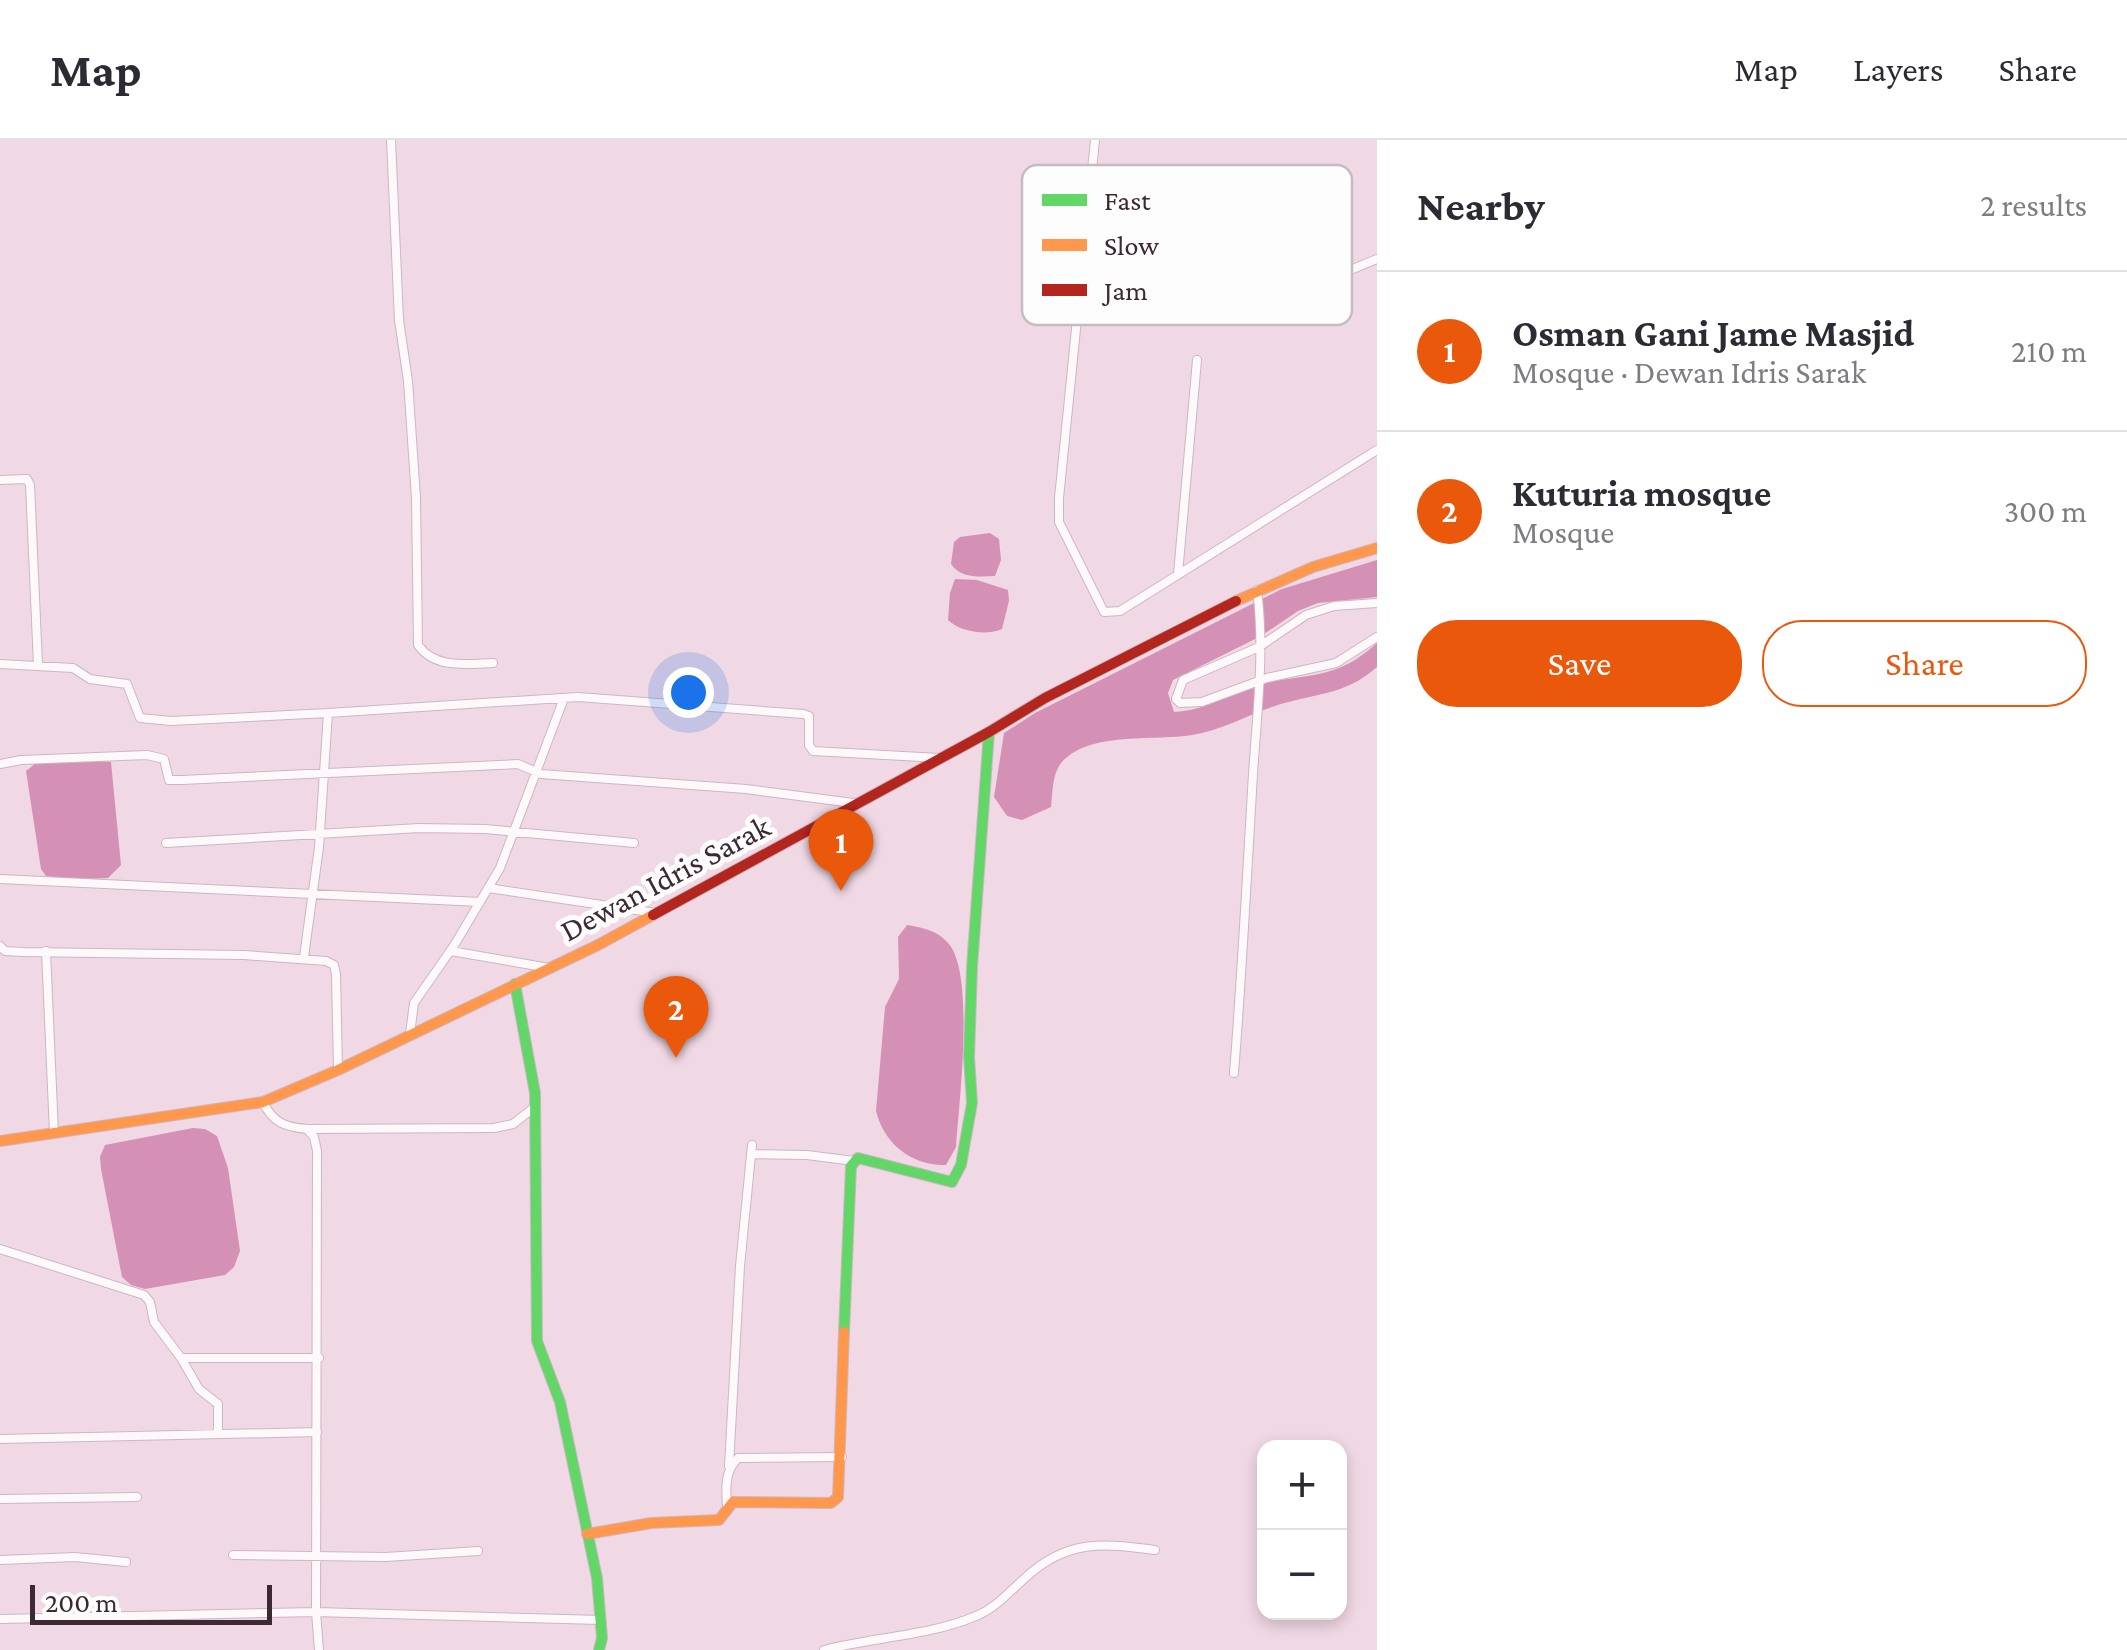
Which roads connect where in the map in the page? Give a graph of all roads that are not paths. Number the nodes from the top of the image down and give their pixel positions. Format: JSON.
{"nodes":[{"id":1,"x":390,"y":140,"type":"edge"},
{"id":2,"x":1095,"y":140,"type":"edge"},
{"id":3,"x":1092,"y":165,"type":"edge"},
{"id":4,"x":1377,"y":259,"type":"edge"},
{"id":5,"x":1352,"y":269,"type":"edge"},
{"id":6,"x":1076,"y":325,"type":"edge"},
{"id":7,"x":1197,"y":360,"type":"dead end"},
{"id":8,"x":1377,"y":450,"type":"edge"},
{"id":9,"x":0,"y":480,"type":"edge"},
{"id":10,"x":1377,"y":548,"type":"edge"},
{"id":11,"x":1178,"y":574,"type":"junction"},
{"id":12,"x":1258,"y":590,"type":"junction"},
{"id":13,"x":1377,"y":603,"type":"edge"},
{"id":14,"x":1377,"y":637,"type":"edge"},
{"id":15,"x":1259,"y":647,"type":"junction"},
{"id":16,"x":493,"y":663,"type":"dead end"},
{"id":17,"x":0,"y":664,"type":"edge"},
{"id":18,"x":38,"y":665,"type":"junction"},
{"id":19,"x":1259,"y":680,"type":"junction"},
{"id":20,"x":564,"y":698,"type":"junction"},
{"id":21,"x":328,"y":713,"type":"junction"},
{"id":22,"x":989,"y":732,"type":"junction"},
{"id":23,"x":939,"y":758,"type":"junction"},
{"id":24,"x":0,"y":764,"type":"edge"},
{"id":25,"x":534,"y":772,"type":"junction"},
{"id":26,"x":326,"y":773,"type":"junction"},
{"id":27,"x":853,"y":803,"type":"junction"},
{"id":28,"x":515,"y":832,"type":"junction"},
{"id":29,"x":320,"y":834,"type":"junction"},
{"id":30,"x":166,"y":843,"type":"dead end"},
{"id":31,"x":634,"y":844,"type":"dead end"},
{"id":32,"x":0,"y":879,"type":"edge"},
{"id":33,"x":488,"y":888,"type":"junction"},
{"id":34,"x":312,"y":893,"type":"junction"},
{"id":35,"x":480,"y":902,"type":"junction"},
{"id":36,"x":656,"y":914,"type":"junction"},
{"id":37,"x":0,"y":946,"type":"edge"},
{"id":38,"x":46,"y":950,"type":"junction"},
{"id":39,"x":451,"y":951,"type":"junction"},
{"id":40,"x":304,"y":957,"type":"junction"},
{"id":41,"x":549,"y":968,"type":"junction"},
{"id":42,"x":514,"y":984,"type":"junction"},
{"id":43,"x":410,"y":1034,"type":"junction"},
{"id":44,"x":338,"y":1070,"type":"junction"},
{"id":45,"x":1234,"y":1073,"type":"dead end"},
{"id":46,"x":263,"y":1102,"type":"junction"},
{"id":47,"x":536,"y":1106,"type":"junction"},
{"id":48,"x":308,"y":1129,"type":"junction"},
{"id":49,"x":54,"y":1134,"type":"junction"},
{"id":50,"x":0,"y":1140,"type":"edge"},
{"id":51,"x":854,"y":1161,"type":"junction"},
{"id":52,"x":0,"y":1249,"type":"edge"},
{"id":53,"x":181,"y":1358,"type":"junction"},
{"id":54,"x":319,"y":1358,"type":"junction"},
{"id":55,"x":218,"y":1432,"type":"junction"},
{"id":56,"x":317,"y":1432,"type":"junction"},
{"id":57,"x":0,"y":1439,"type":"edge"},
{"id":58,"x":842,"y":1457,"type":"junction"},
{"id":59,"x":730,"y":1466,"type":"junction"},
{"id":60,"x":137,"y":1497,"type":"dead end"},
{"id":61,"x":0,"y":1499,"type":"edge"},
{"id":62,"x":728,"y":1507,"type":"junction"},
{"id":63,"x":587,"y":1534,"type":"junction"},
{"id":64,"x":1155,"y":1550,"type":"dead end"},
{"id":65,"x":478,"y":1551,"type":"dead end"},
{"id":66,"x":233,"y":1555,"type":"dead end"},
{"id":67,"x":316,"y":1558,"type":"junction"},
{"id":68,"x":0,"y":1560,"type":"edge"},
{"id":69,"x":126,"y":1562,"type":"dead end"},
{"id":70,"x":316,"y":1612,"type":"junction"},
{"id":71,"x":0,"y":1618,"type":"edge"},
{"id":72,"x":602,"y":1620,"type":"junction"},
{"id":73,"x":319,"y":1650,"type":"edge"},
{"id":74,"x":599,"y":1650,"type":"edge"},
{"id":75,"x":824,"y":1650,"type":"edge"}],
"edges":[{"from":1,"to":16,"type":"street"},
{"from":2,"to":3,"type":"street"},
{"from":4,"to":5,"type":"street"},
{"from":6,"to":11,"type":"street"},
{"from":7,"to":11,"type":"street"},
{"from":8,"to":11,"type":"street"},
{"from":9,"to":18,"type":"street"},
{"from":10,"to":12,"type":"street","name":"Dewan Idris Sarak"},
{"from":12,"to":15,"type":"street"},
{"from":12,"to":22,"type":"street","name":"Dewan Idris Sarak"},
{"from":13,"to":15,"type":"street"},
{"from":14,"to":19,"type":"street"},
{"from":15,"to":19,"type":"street"},
{"from":15,"to":19,"type":"street"},
{"from":17,"to":18,"type":"street"},
{"from":18,"to":21,"type":"street"},
{"from":19,"to":45,"type":"street"},
{"from":20,"to":21,"type":"street"},
{"from":20,"to":23,"type":"street"},
{"from":20,"to":25,"type":"street"},
{"from":21,"to":26,"type":"street"},
{"from":22,"to":23,"type":"street","name":"Dewan Idris Sarak"},
{"from":22,"to":51,"type":"street"},
{"from":23,"to":27,"type":"street","name":"Dewan Idris Sarak"},
{"from":24,"to":26,"type":"street"},
{"from":25,"to":26,"type":"street"},
{"from":25,"to":27,"type":"street"},
{"from":25,"to":28,"type":"street"},
{"from":26,"to":29,"type":"street"},
{"from":27,"to":36,"type":"street","name":"Dewan Idris Sarak"},
{"from":28,"to":29,"type":"street"},
{"from":28,"to":31,"type":"street"},
{"from":28,"to":33,"type":"street"},
{"from":29,"to":30,"type":"street"},
{"from":29,"to":34,"type":"street"},
{"from":32,"to":34,"type":"street"},
{"from":33,"to":35,"type":"street"},
{"from":33,"to":36,"type":"street"},
{"from":34,"to":35,"type":"street"},
{"from":34,"to":40,"type":"street"},
{"from":35,"to":39,"type":"street"},
{"from":36,"to":41,"type":"street","name":"Dewan Idris Sarak"},
{"from":37,"to":38,"type":"street"},
{"from":38,"to":40,"type":"street"},
{"from":38,"to":49,"type":"street"},
{"from":39,"to":41,"type":"street"},
{"from":39,"to":43,"type":"street"},
{"from":40,"to":44,"type":"street"},
{"from":41,"to":42,"type":"street","name":"Dewan Idris Sarak"},
{"from":42,"to":43,"type":"street","name":"Dewan Idris Sarak"},
{"from":42,"to":47,"type":"street"},
{"from":43,"to":44,"type":"street","name":"Dewan Idris Sarak"},
{"from":44,"to":46,"type":"street","name":"Dewan Idris Sarak"},
{"from":46,"to":48,"type":"street"},
{"from":46,"to":49,"type":"street","name":"Dewan Idris Sarak"},
{"from":47,"to":48,"type":"street"},
{"from":47,"to":63,"type":"street"},
{"from":48,"to":54,"type":"street"},
{"from":49,"to":50,"type":"street","name":"Dewan Idris Sarak"},
{"from":51,"to":58,"type":"street"},
{"from":51,"to":59,"type":"street"},
{"from":52,"to":53,"type":"street"},
{"from":53,"to":54,"type":"street"},
{"from":53,"to":55,"type":"street"},
{"from":54,"to":56,"type":"street"},
{"from":55,"to":56,"type":"street"},
{"from":55,"to":57,"type":"street"},
{"from":56,"to":67,"type":"street"},
{"from":58,"to":59,"type":"street"},
{"from":58,"to":62,"type":"street"},
{"from":59,"to":62,"type":"street"},
{"from":60,"to":61,"type":"street"},
{"from":62,"to":63,"type":"street"},
{"from":63,"to":72,"type":"street"},
{"from":64,"to":75,"type":"street"},
{"from":65,"to":67,"type":"street"},
{"from":66,"to":67,"type":"street"},
{"from":67,"to":70,"type":"street"},
{"from":68,"to":69,"type":"street"},
{"from":70,"to":71,"type":"street"},
{"from":70,"to":72,"type":"street"},
{"from":70,"to":73,"type":"street"},
{"from":72,"to":74,"type":"street"}]}
